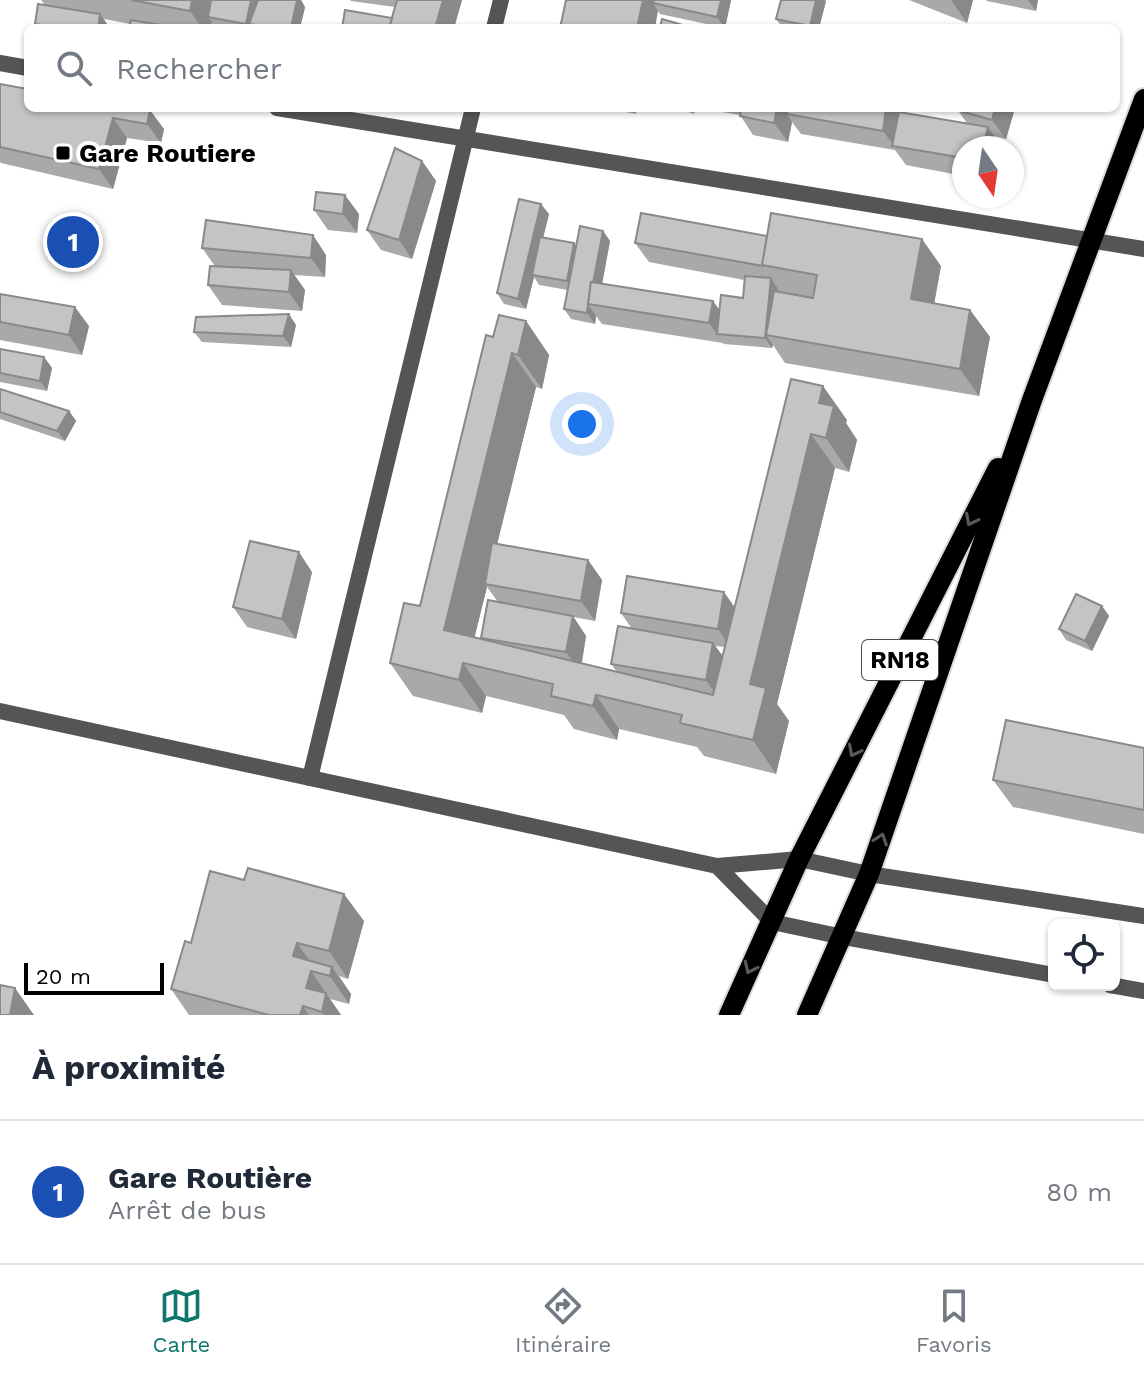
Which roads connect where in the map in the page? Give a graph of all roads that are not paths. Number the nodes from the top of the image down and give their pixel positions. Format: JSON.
{"nodes":[{"id":1,"x":501,"y":0,"type":"edge"},
{"id":2,"x":495,"y":24,"type":"edge"},
{"id":3,"x":0,"y":63,"type":"edge"},
{"id":4,"x":24,"y":67,"type":"edge"},
{"id":5,"x":1144,"y":99,"type":"edge"},
{"id":6,"x":301,"y":112,"type":"edge"},
{"id":7,"x":472,"y":112,"type":"edge"},
{"id":8,"x":465,"y":139,"type":"junction"},
{"id":9,"x":1092,"y":240,"type":"junction"},
{"id":10,"x":1144,"y":249,"type":"edge"},
{"id":11,"x":1032,"y":400,"type":"junction"},
{"id":12,"x":0,"y":711,"type":"edge"},
{"id":13,"x":310,"y":778,"type":"junction"},
{"id":14,"x":799,"y":859,"type":"junction"},
{"id":15,"x":717,"y":866,"type":"junction"},
{"id":16,"x":869,"y":874,"type":"junction"},
{"id":17,"x":1144,"y":916,"type":"edge"},
{"id":18,"x":772,"y":922,"type":"junction"},
{"id":19,"x":843,"y":937,"type":"junction"},
{"id":20,"x":1048,"y":974,"type":"edge"},
{"id":21,"x":1120,"y":987,"type":"edge"},
{"id":22,"x":1144,"y":991,"type":"edge"},
{"id":23,"x":729,"y":1015,"type":"edge"},
{"id":24,"x":807,"y":1015,"type":"edge"}],
"edges":[{"from":1,"to":2,"type":"street"},
{"from":3,"to":4,"type":"street"},
{"from":5,"to":9,"type":"main road","number":"RN18"},
{"from":6,"to":8,"type":"street"},
{"from":7,"to":8,"type":"street"},
{"from":8,"to":9,"type":"street"},
{"from":8,"to":13,"type":"street"},
{"from":9,"to":10,"type":"street"},
{"from":9,"to":11,"type":"main road","number":"RN18"},
{"from":11,"to":14,"type":"main road","number":"RN18","one_way":true},
{"from":16,"to":11,"type":"main road","number":"RN18","one_way":true},
{"from":12,"to":13,"type":"street"},
{"from":13,"to":15,"type":"street"},
{"from":14,"to":15,"type":"street"},
{"from":14,"to":16,"type":"street"},
{"from":14,"to":18,"type":"main road","number":"RN18"},
{"from":15,"to":18,"type":"street"},
{"from":16,"to":17,"type":"street"},
{"from":16,"to":19,"type":"main road","number":"RN18"},
{"from":18,"to":19,"type":"street"},
{"from":18,"to":23,"type":"main road","number":"RN18","one_way":true},
{"from":19,"to":20,"type":"street"},
{"from":19,"to":24,"type":"main road","number":"RN18"},
{"from":21,"to":22,"type":"street"}]}
